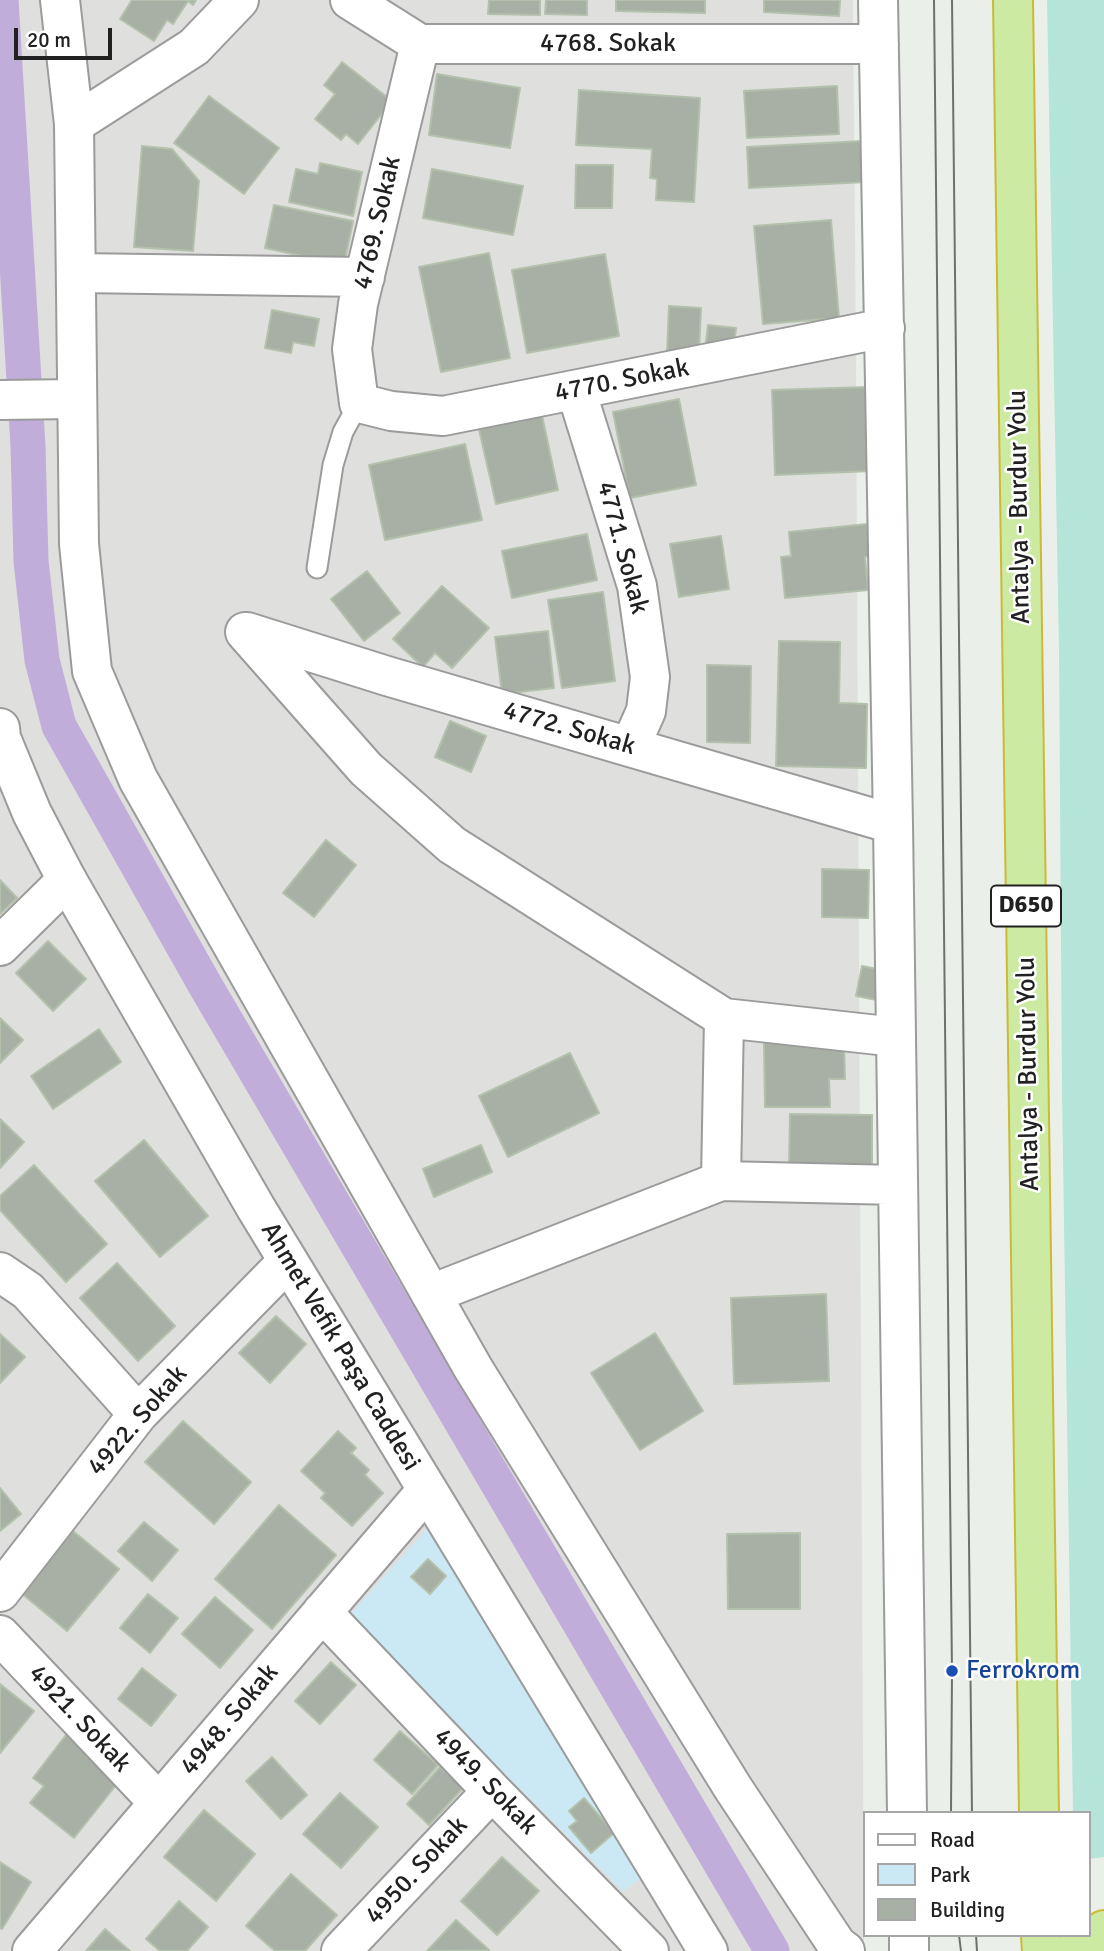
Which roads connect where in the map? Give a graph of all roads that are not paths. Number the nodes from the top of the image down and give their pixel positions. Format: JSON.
{"nodes":[{"id":1,"x":60,"y":0,"type":"edge"},
{"id":2,"x":239,"y":0,"type":"edge"},
{"id":3,"x":350,"y":0,"type":"edge"},
{"id":4,"x":878,"y":0,"type":"edge"},
{"id":5,"x":1013,"y":0,"type":"edge"},
{"id":6,"x":420,"y":44,"type":"junction"},
{"id":7,"x":879,"y":44,"type":"junction"},
{"id":8,"x":74,"y":124,"type":"junction"},
{"id":9,"x":76,"y":274,"type":"junction"},
{"id":10,"x":365,"y":277,"type":"junction"},
{"id":11,"x":885,"y":328,"type":"junction"},
{"id":12,"x":576,"y":390,"type":"junction"},
{"id":13,"x":77,"y":399,"type":"junction"},
{"id":14,"x":17,"y":400,"type":"edge"},
{"id":15,"x":359,"y":403,"type":"junction"},
{"id":16,"x":317,"y":568,"type":"dead end"},
{"id":17,"x":0,"y":728,"type":"edge"},
{"id":18,"x":0,"y":739,"type":"edge"},
{"id":19,"x":630,"y":747,"type":"junction"},
{"id":20,"x":894,"y":824,"type":"junction"},
{"id":21,"x":67,"y":880,"type":"junction"},
{"id":22,"x":0,"y":946,"type":"edge"},
{"id":23,"x":724,"y":1018,"type":"junction"},
{"id":24,"x":896,"y":1038,"type":"junction"},
{"id":25,"x":720,"y":1181,"type":"junction"},
{"id":26,"x":898,"y":1185,"type":"junction"},
{"id":27,"x":288,"y":1261,"type":"junction"},
{"id":28,"x":0,"y":1272,"type":"edge"},
{"id":29,"x":431,"y":1294,"type":"junction"},
{"id":30,"x":138,"y":1413,"type":"junction"},
{"id":31,"x":428,"y":1490,"type":"junction"},
{"id":32,"x":0,"y":1592,"type":"edge"},
{"id":33,"x":322,"y":1612,"type":"junction"},
{"id":34,"x":0,"y":1635,"type":"edge"},
{"id":35,"x":492,"y":1791,"type":"junction"},
{"id":36,"x":159,"y":1803,"type":"junction"},
{"id":37,"x":907,"y":1811,"type":"edge"},
{"id":38,"x":1040,"y":1811,"type":"edge"},
{"id":39,"x":1104,"y":1930,"type":"edge"},
{"id":40,"x":696,"y":1946,"type":"edge"},
{"id":41,"x":32,"y":1951,"type":"edge"},
{"id":42,"x":341,"y":1951,"type":"edge"},
{"id":43,"x":649,"y":1951,"type":"edge"},
{"id":44,"x":845,"y":1951,"type":"edge"},
{"id":45,"x":1073,"y":1951,"type":"edge"}],
"edges":[{"from":1,"to":8,"type":"street"},
{"from":2,"to":8,"type":"street"},
{"from":3,"to":6,"type":"street"},
{"from":4,"to":7,"type":"street"},
{"from":5,"to":38,"type":"highway","name":"Antalya - Burdur Yolu","number":"D650"},
{"from":6,"to":7,"type":"street","name":"4768. Sokak"},
{"from":6,"to":10,"type":"street","name":"4769. Sokak"},
{"from":7,"to":11,"type":"street"},
{"from":8,"to":9,"type":"street"},
{"from":9,"to":10,"type":"street"},
{"from":9,"to":13,"type":"street"},
{"from":10,"to":15,"type":"street","name":"4769. Sokak"},
{"from":11,"to":12,"type":"street","name":"4770. Sokak"},
{"from":11,"to":20,"type":"street"},
{"from":12,"to":15,"type":"street","name":"4770. Sokak"},
{"from":12,"to":19,"type":"street","name":"4771. Sokak"},
{"from":13,"to":14,"type":"street"},
{"from":13,"to":29,"type":"street"},
{"from":15,"to":16,"type":"lane"},
{"from":17,"to":18,"type":"street","name":"Ahmet Vefik Paşa Caddesi"},
{"from":18,"to":21,"type":"street","name":"Ahmet Vefik Paşa Caddesi"},
{"from":19,"to":20,"type":"street","name":"4772. Sokak"},
{"from":19,"to":23,"type":"street","name":"4772. Sokak"},
{"from":20,"to":24,"type":"street"},
{"from":21,"to":22,"type":"street"},
{"from":21,"to":27,"type":"street","name":"Ahmet Vefik Paşa Caddesi"},
{"from":23,"to":24,"type":"street"},
{"from":23,"to":25,"type":"street"},
{"from":24,"to":26,"type":"street"},
{"from":25,"to":26,"type":"street"},
{"from":25,"to":29,"type":"street"},
{"from":26,"to":37,"type":"street"},
{"from":27,"to":30,"type":"street","name":"4922. Sokak"},
{"from":27,"to":31,"type":"street","name":"Ahmet Vefik Paşa Caddesi"},
{"from":28,"to":30,"type":"street"},
{"from":29,"to":44,"type":"street"},
{"from":30,"to":32,"type":"street","name":"4922. Sokak"},
{"from":31,"to":33,"type":"street","name":"4948. Sokak"},
{"from":31,"to":40,"type":"street","name":"Ahmet Vefik Paşa Caddesi"},
{"from":33,"to":35,"type":"street","name":"4949. Sokak"},
{"from":33,"to":36,"type":"street","name":"4948. Sokak"},
{"from":34,"to":36,"type":"street","name":"4921. Sokak"},
{"from":35,"to":42,"type":"street","name":"4950. Sokak"},
{"from":35,"to":43,"type":"street","name":"4949. Sokak"},
{"from":36,"to":41,"type":"street","name":"4948. Sokak"},
{"from":39,"to":45,"type":"highway"}]}
